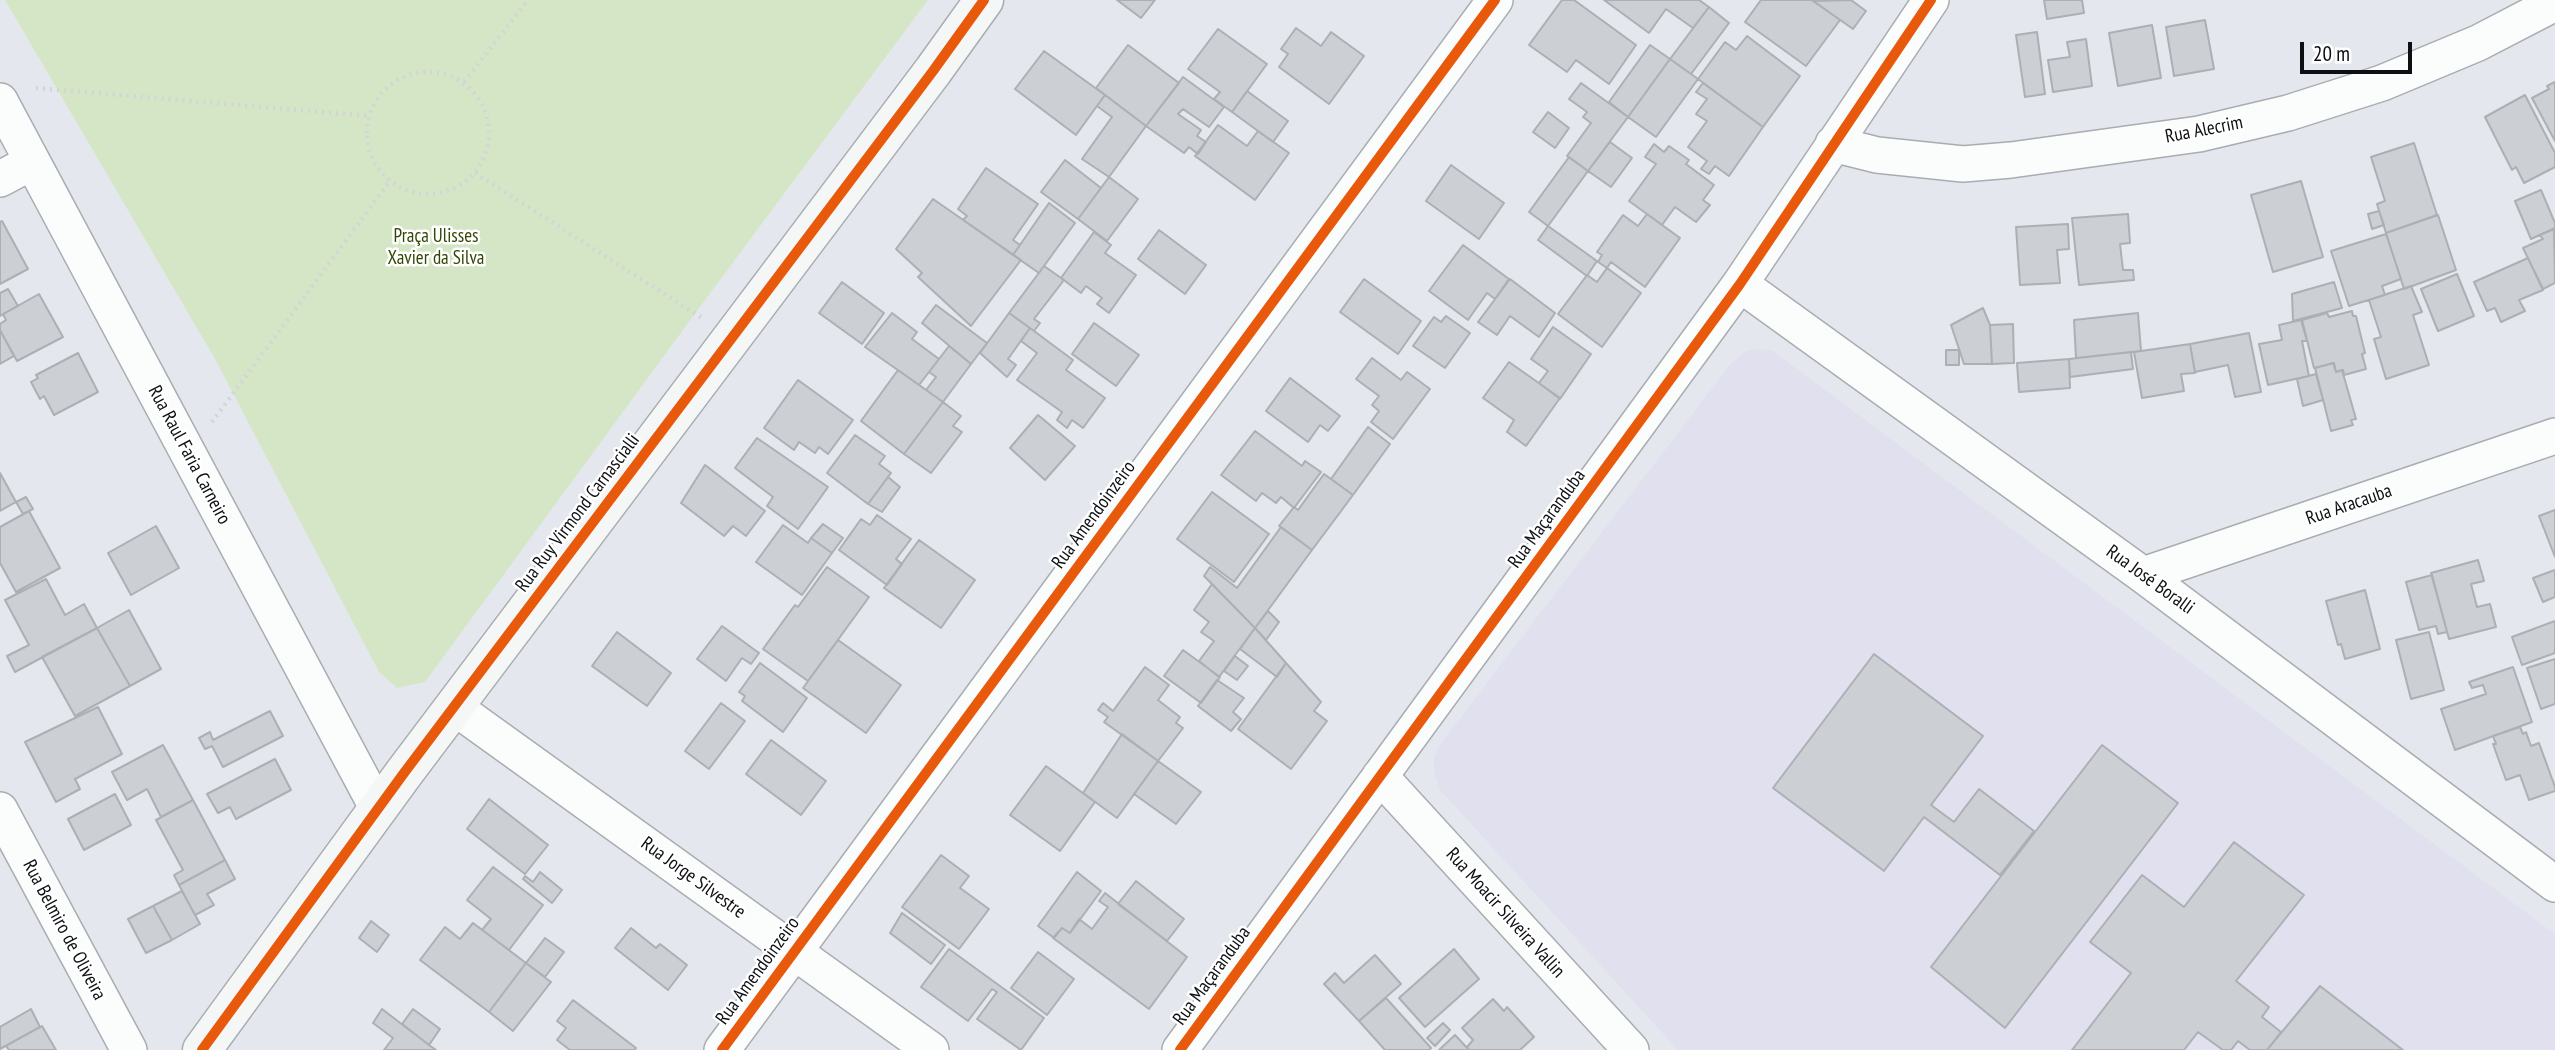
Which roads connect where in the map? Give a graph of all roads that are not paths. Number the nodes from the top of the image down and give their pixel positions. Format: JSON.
{"nodes":[{"id":1,"x":984,"y":0,"type":"edge"},
{"id":2,"x":1495,"y":0,"type":"edge"},
{"id":3,"x":1931,"y":0,"type":"edge"},
{"id":4,"x":2555,"y":3,"type":"edge"},
{"id":5,"x":14,"y":94,"type":"edge"},
{"id":6,"x":1833,"y":145,"type":"junction"},
{"id":7,"x":32,"y":162,"type":"junction"},
{"id":8,"x":0,"y":178,"type":"edge"},
{"id":9,"x":1740,"y":284,"type":"junction"},
{"id":10,"x":2555,"y":436,"type":"edge"},
{"id":11,"x":2143,"y":575,"type":"junction"},
{"id":12,"x":454,"y":707,"type":"junction"},
{"id":13,"x":1380,"y":776,"type":"junction"},
{"id":14,"x":378,"y":809,"type":"junction"},
{"id":15,"x":0,"y":810,"type":"edge"},
{"id":16,"x":2550,"y":873,"type":"edge"},
{"id":17,"x":794,"y":951,"type":"junction"},
{"id":18,"x":129,"y":1050,"type":"edge"},
{"id":19,"x":202,"y":1050,"type":"edge"},
{"id":20,"x":722,"y":1050,"type":"edge"},
{"id":21,"x":931,"y":1050,"type":"edge"},
{"id":22,"x":1180,"y":1050,"type":"edge"},
{"id":23,"x":1631,"y":1050,"type":"edge"}],
"edges":[{"from":1,"to":12,"type":"street","name":"Rua Ruy Virmond Carnascialli"},
{"from":2,"to":17,"type":"street","name":"Rua Amendoinzeiro"},
{"from":3,"to":6,"type":"street","name":"Rua Maçaranduba"},
{"from":4,"to":6,"type":"street","name":"Rua Alecrim"},
{"from":5,"to":7,"type":"street","name":"Rua Raul Faria Carneiro"},
{"from":6,"to":9,"type":"street","name":"Rua Maçaranduba"},
{"from":7,"to":8,"type":"street"},
{"from":7,"to":14,"type":"street","name":"Rua Raul Faria Carneiro"},
{"from":9,"to":11,"type":"street","name":"Rua José Boralli"},
{"from":9,"to":13,"type":"street","name":"Rua Maçaranduba"},
{"from":10,"to":11,"type":"street","name":"Rua Aracauba"},
{"from":11,"to":16,"type":"street","name":"Rua José Boralli"},
{"from":12,"to":14,"type":"street","name":"Rua Ruy Virmond Carnascialli"},
{"from":12,"to":17,"type":"street","name":"Rua Jorge Silvestre"},
{"from":13,"to":22,"type":"street","name":"Rua Maçaranduba"},
{"from":13,"to":23,"type":"street","name":"Rua Moacir Silveira Vallin"},
{"from":14,"to":19,"type":"street","name":"Rua Ruy Virmond Carnascialli"},
{"from":15,"to":18,"type":"street","name":"Rua Belmiro de Oliveira"},
{"from":17,"to":20,"type":"street","name":"Rua Amendoinzeiro"},
{"from":17,"to":21,"type":"street","name":"Rua Jorge Silvestre"}]}
